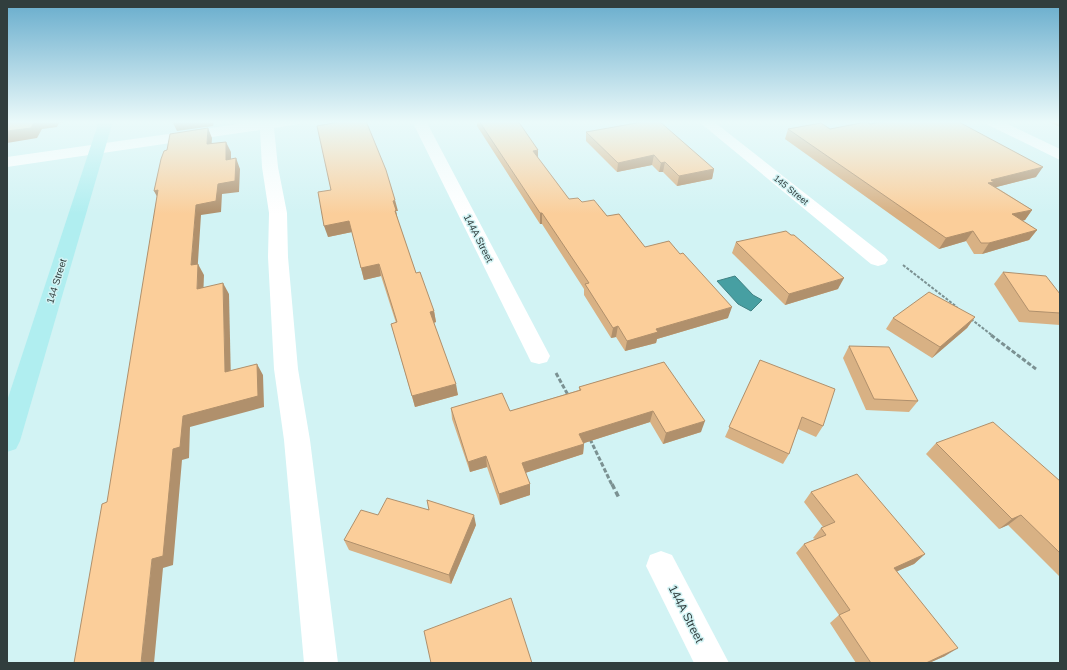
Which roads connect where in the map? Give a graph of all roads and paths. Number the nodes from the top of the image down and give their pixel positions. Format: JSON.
{"nodes":[{"id":1,"x":79,"y":152,"type":"edge"},
{"id":2,"x":95,"y":152,"type":"edge"},
{"id":3,"x":269,"y":152,"type":"edge"},
{"id":4,"x":435,"y":152,"type":"edge"},
{"id":5,"x":744,"y":152,"type":"edge"},
{"id":6,"x":7,"y":162,"type":"edge"},
{"id":7,"x":878,"y":260,"type":"joint"},
{"id":8,"x":960,"y":310,"type":"edge"},
{"id":9,"x":966,"y":314,"type":"edge"},
{"id":10,"x":539,"y":356,"type":"dead end"},
{"id":11,"x":1036,"y":369,"type":"dead end"},
{"id":12,"x":555,"y":371,"type":"dead end"},
{"id":13,"x":568,"y":396,"type":"edge"},
{"id":14,"x":589,"y":437,"type":"edge"},
{"id":15,"x":7,"y":441,"type":"edge"},
{"id":16,"x":619,"y":498,"type":"dead end"},
{"id":17,"x":661,"y":566,"type":"dead end"},
{"id":18,"x":321,"y":663,"type":"edge"},
{"id":19,"x":712,"y":663,"type":"edge"}],
"edges":[{"from":1,"to":6,"type":"street"},
{"from":2,"to":15,"type":"main road","name":"144 Street"},
{"from":3,"to":18,"type":"street"},
{"from":4,"to":10,"type":"street","name":"144A Street"},
{"from":5,"to":7,"type":"street","name":"145 Street"},
{"from":7,"to":8,"type":"path"},
{"from":9,"to":11,"type":"path"},
{"from":12,"to":13,"type":"path"},
{"from":14,"to":16,"type":"path"},
{"from":17,"to":19,"type":"street","name":"144A Street"}]}
